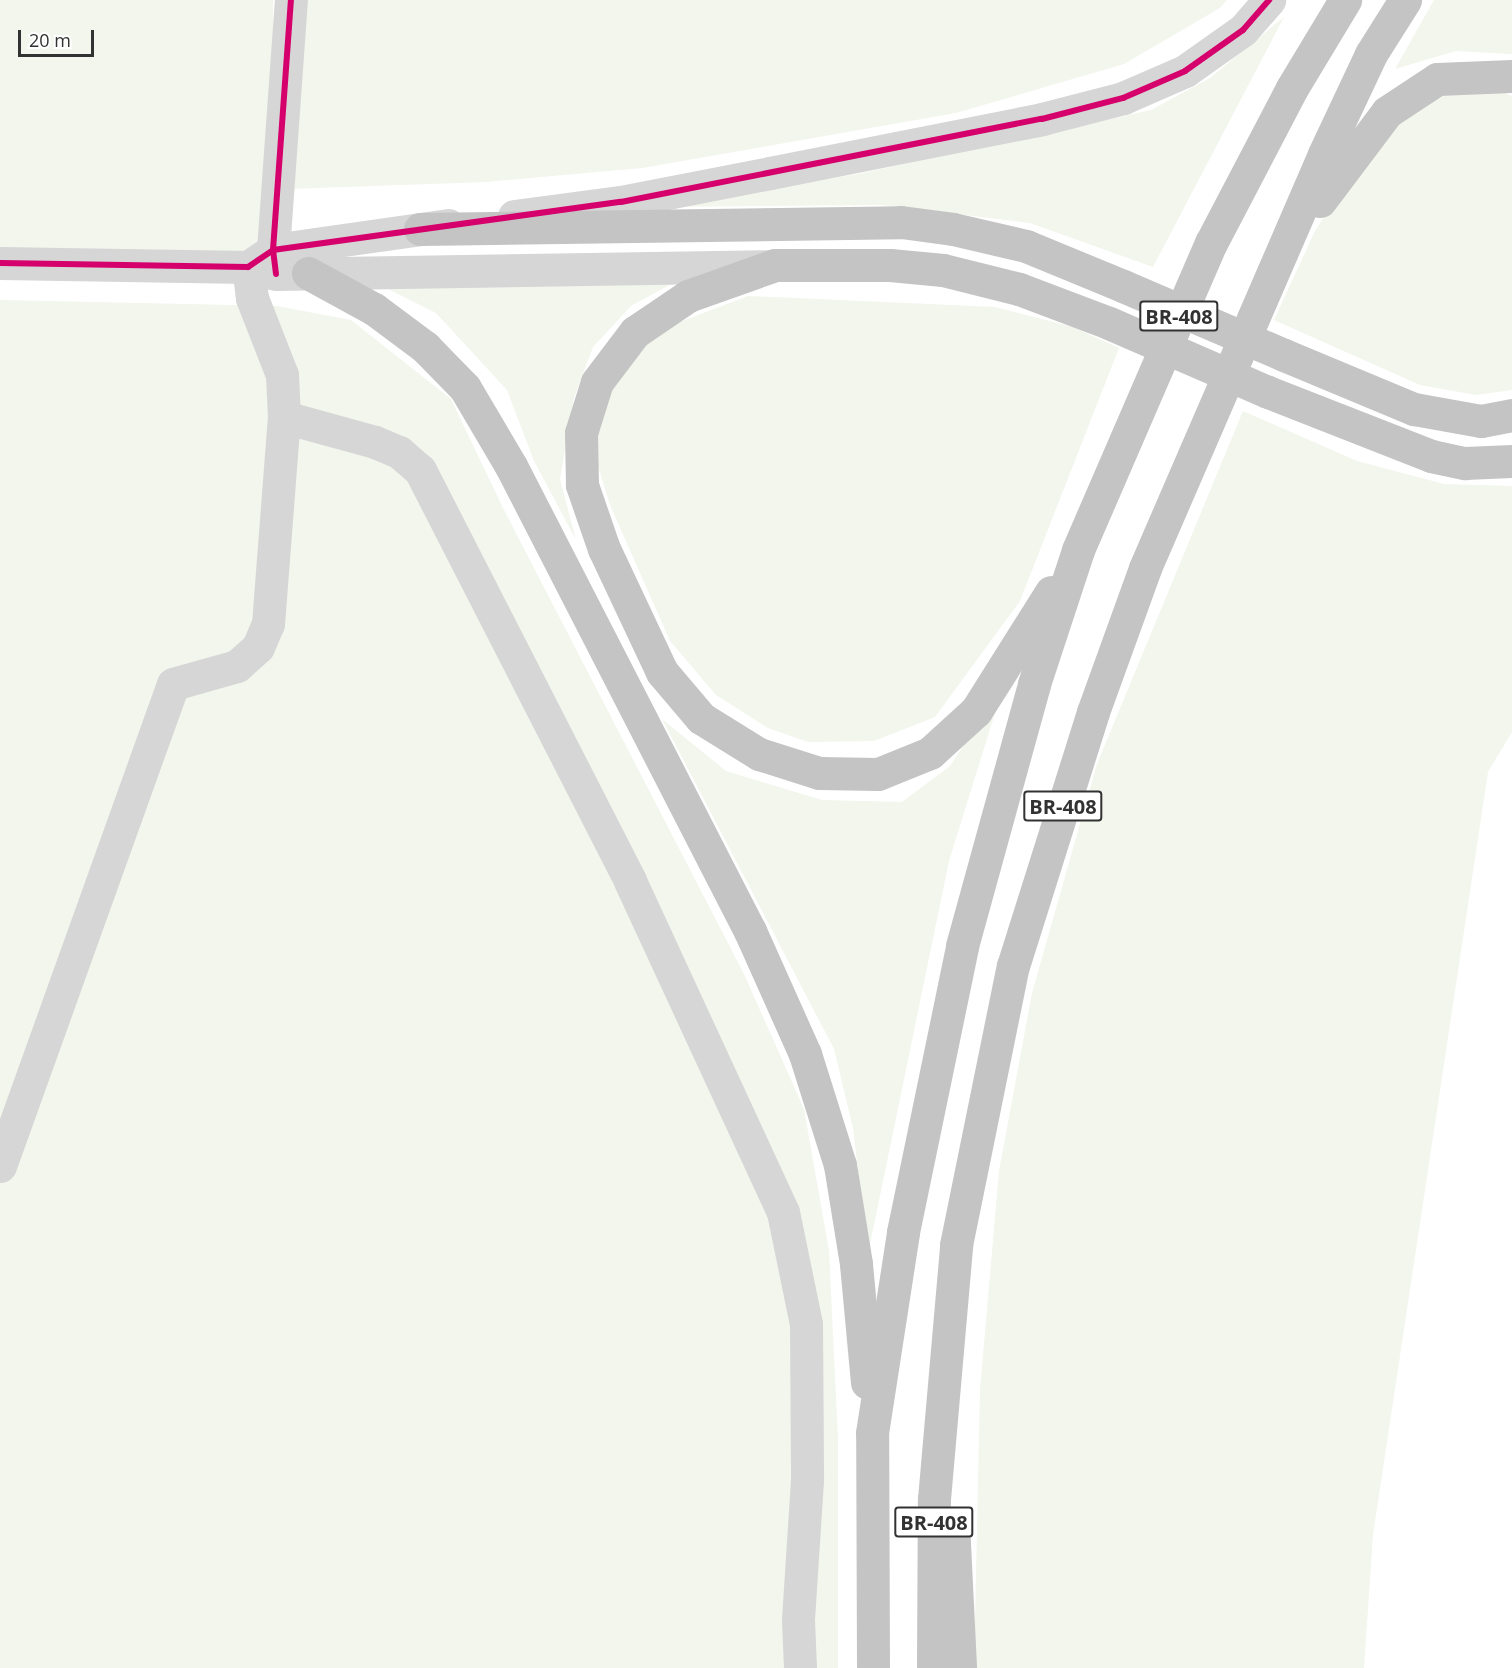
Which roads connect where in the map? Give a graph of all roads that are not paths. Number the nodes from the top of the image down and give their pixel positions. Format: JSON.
{"nodes":[{"id":1,"x":291,"y":0,"type":"edge"},
{"id":2,"x":1269,"y":0,"type":"edge"},
{"id":3,"x":1318,"y":0,"type":"edge"},
{"id":4,"x":1345,"y":0,"type":"edge"},
{"id":5,"x":1404,"y":0,"type":"edge"},
{"id":6,"x":1512,"y":76,"type":"edge"},
{"id":7,"x":1292,"y":88,"type":"junction"},
{"id":8,"x":420,"y":229,"type":"junction"},
{"id":9,"x":0,"y":263,"type":"edge"},
{"id":10,"x":1276,"y":264,"type":"junction"},
{"id":11,"x":276,"y":266,"type":"junction"},
{"id":12,"x":775,"y":266,"type":"junction"},
{"id":13,"x":1512,"y":415,"type":"edge"},
{"id":14,"x":284,"y":417,"type":"junction"},
{"id":15,"x":1512,"y":461,"type":"edge"},
{"id":16,"x":1078,"y":550,"type":"junction"},
{"id":17,"x":0,"y":1166,"type":"edge"},
{"id":18,"x":944,"y":1376,"type":"junction"},
{"id":19,"x":872,"y":1433,"type":"junction"},
{"id":20,"x":800,"y":1668,"type":"edge"},
{"id":21,"x":873,"y":1668,"type":"edge"},
{"id":22,"x":933,"y":1668,"type":"edge"},
{"id":23,"x":960,"y":1668,"type":"edge"}],
"edges":[{"from":1,"to":11,"type":"street"},
{"from":2,"to":8,"type":"street"},
{"from":3,"to":7,"type":"highway"},
{"from":4,"to":7,"type":"highway","number":"BR-408"},
{"from":5,"to":10,"type":"highway","number":"BR-408"},
{"from":6,"to":10,"type":"highway"},
{"from":7,"to":16,"type":"highway","number":"BR-408"},
{"from":8,"to":11,"type":"street"},
{"from":8,"to":13,"type":"highway","bridge":true},
{"from":9,"to":11,"type":"street"},
{"from":10,"to":18,"type":"highway","number":"BR-408"},
{"from":11,"to":12,"type":"street"},
{"from":11,"to":14,"type":"street"},
{"from":11,"to":19,"type":"highway"},
{"from":12,"to":15,"type":"highway","bridge":true},
{"from":12,"to":16,"type":"highway"},
{"from":14,"to":17,"type":"street"},
{"from":14,"to":20,"type":"street"},
{"from":16,"to":19,"type":"highway","number":"BR-408"},
{"from":18,"to":22,"type":"highway","number":"BR-408"},
{"from":18,"to":23,"type":"highway"},
{"from":19,"to":21,"type":"highway","number":"BR-408"}]}
